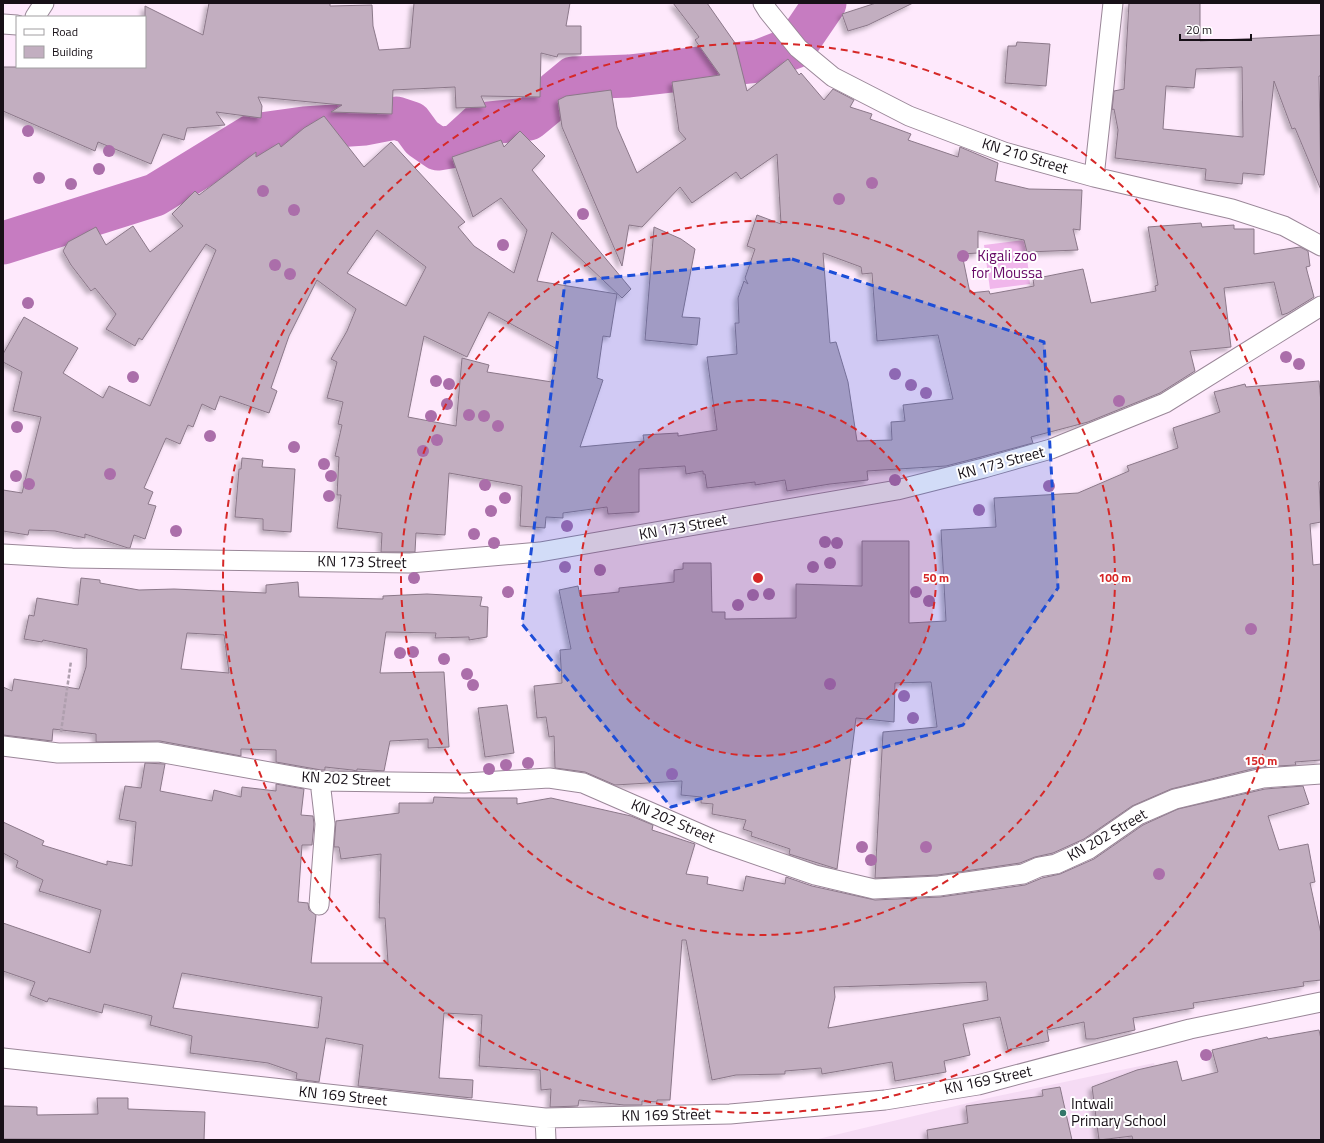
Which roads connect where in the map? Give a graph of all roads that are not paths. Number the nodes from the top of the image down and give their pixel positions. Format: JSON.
{"nodes":[{"id":1,"x":44,"y":3,"type":"edge"},
{"id":2,"x":1113,"y":3,"type":"edge"},
{"id":3,"x":766,"y":7,"type":"edge"},
{"id":4,"x":36,"y":16,"type":"edge"},
{"id":5,"x":3,"y":24,"type":"edge"},
{"id":6,"x":16,"y":25,"type":"edge"},
{"id":7,"x":1094,"y":177,"type":"junction"},
{"id":8,"x":1321,"y":246,"type":"edge"},
{"id":9,"x":1321,"y":306,"type":"edge"},
{"id":10,"x":3,"y":554,"type":"edge"},
{"id":11,"x":3,"y":746,"type":"edge"},
{"id":12,"x":1321,"y":774,"type":"edge"},
{"id":13,"x":320,"y":781,"type":"junction"},
{"id":14,"x":319,"y":904,"type":"dead end"},
{"id":15,"x":1321,"y":1002,"type":"edge"},
{"id":16,"x":3,"y":1058,"type":"edge"},
{"id":17,"x":545,"y":1118,"type":"junction"},
{"id":18,"x":546,"y":1140,"type":"edge"}],
"edges":[{"from":1,"to":4,"type":"street"},
{"from":2,"to":7,"type":"street"},
{"from":3,"to":7,"type":"street","name":"KN 210 Street"},
{"from":5,"to":6,"type":"street"},
{"from":7,"to":8,"type":"street","name":"KN 210 Street"},
{"from":9,"to":10,"type":"street","name":"KN 173 Street"},
{"from":11,"to":13,"type":"street","name":"KN 202 Street"},
{"from":12,"to":13,"type":"street","name":"KN 202 Street"},
{"from":13,"to":14,"type":"street"},
{"from":15,"to":17,"type":"street","name":"KN 169 Street"},
{"from":16,"to":17,"type":"street","name":"KN 169 Street"},
{"from":17,"to":18,"type":"street"}]}
